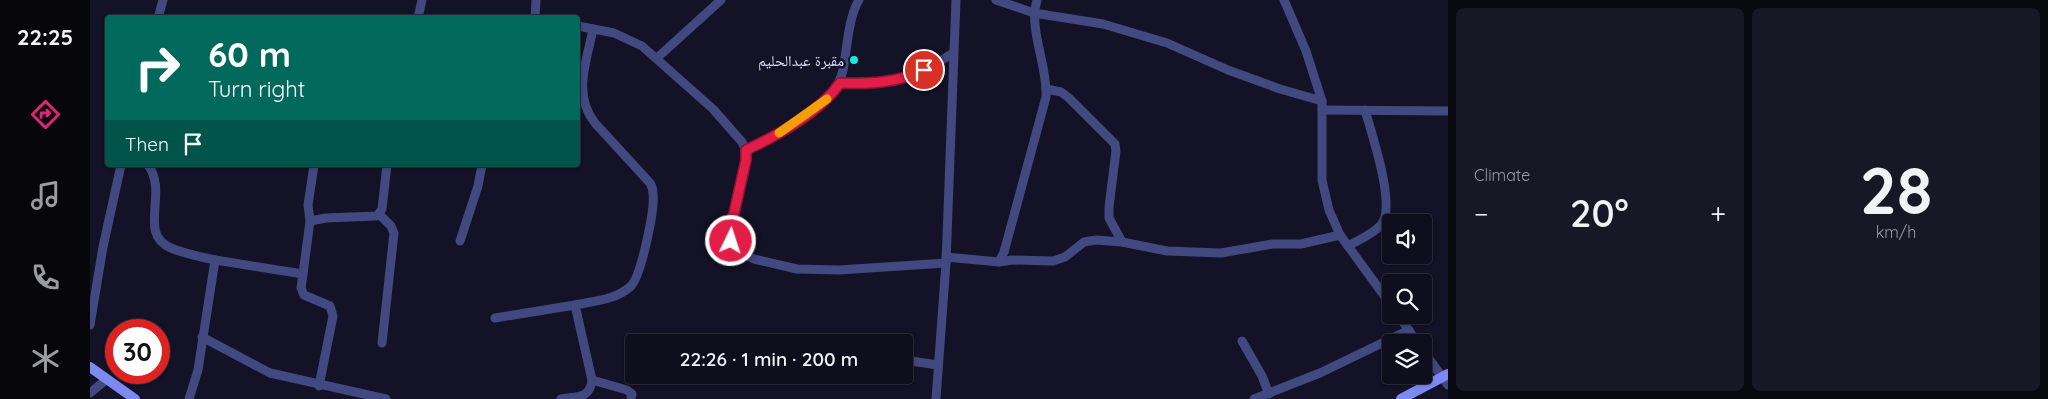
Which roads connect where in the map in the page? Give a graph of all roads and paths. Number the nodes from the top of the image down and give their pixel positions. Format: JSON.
{"nodes":[{"id":1,"x":163,"y":0,"type":"edge"},
{"id":2,"x":422,"y":0,"type":"edge"},
{"id":3,"x":535,"y":0,"type":"edge"},
{"id":4,"x":721,"y":0,"type":"edge"},
{"id":5,"x":859,"y":0,"type":"edge"},
{"id":6,"x":956,"y":0,"type":"edge"},
{"id":7,"x":996,"y":0,"type":"edge"},
{"id":8,"x":1037,"y":0,"type":"edge"},
{"id":9,"x":1284,"y":0,"type":"edge"},
{"id":10,"x":1034,"y":13,"type":"junction"},
{"id":11,"x":159,"y":15,"type":"edge"},
{"id":12,"x":419,"y":15,"type":"edge"},
{"id":13,"x":535,"y":15,"type":"edge"},
{"id":14,"x":580,"y":26,"type":"edge"},
{"id":15,"x":593,"y":29,"type":"junction"},
{"id":16,"x":953,"y":54,"type":"junction"},
{"id":17,"x":657,"y":58,"type":"junction"},
{"id":18,"x":840,"y":83,"type":"junction"},
{"id":19,"x":1046,"y":89,"type":"junction"},
{"id":20,"x":1322,"y":105,"type":"junction"},
{"id":21,"x":1365,"y":110,"type":"junction"},
{"id":22,"x":1448,"y":111,"type":"edge"},
{"id":23,"x":746,"y":150,"type":"junction"},
{"id":24,"x":122,"y":167,"type":"edge"},
{"id":25,"x":149,"y":167,"type":"edge"},
{"id":26,"x":314,"y":167,"type":"edge"},
{"id":27,"x":387,"y":167,"type":"edge"},
{"id":28,"x":482,"y":167,"type":"edge"},
{"id":29,"x":379,"y":214,"type":"junction"},
{"id":30,"x":310,"y":221,"type":"junction"},
{"id":31,"x":1340,"y":235,"type":"junction"},
{"id":32,"x":460,"y":241,"type":"dead end"},
{"id":33,"x":1122,"y":242,"type":"junction"},
{"id":34,"x":1348,"y":246,"type":"junction"},
{"id":35,"x":216,"y":260,"type":"junction"},
{"id":36,"x":946,"y":260,"type":"junction"},
{"id":37,"x":999,"y":262,"type":"junction"},
{"id":38,"x":303,"y":274,"type":"junction"},
{"id":39,"x":1382,"y":293,"type":"edge"},
{"id":40,"x":575,"y":305,"type":"junction"},
{"id":41,"x":495,"y":318,"type":"dead end"},
{"id":42,"x":1405,"y":324,"type":"edge"},
{"id":43,"x":90,"y":325,"type":"edge"},
{"id":44,"x":1409,"y":330,"type":"junction"},
{"id":45,"x":1412,"y":334,"type":"edge"},
{"id":46,"x":202,"y":337,"type":"junction"},
{"id":47,"x":1242,"y":341,"type":"dead end"},
{"id":48,"x":382,"y":343,"type":"dead end"},
{"id":49,"x":913,"y":361,"type":"edge"},
{"id":50,"x":1432,"y":362,"type":"edge"},
{"id":51,"x":938,"y":365,"type":"junction"},
{"id":52,"x":90,"y":367,"type":"edge"},
{"id":53,"x":105,"y":378,"type":"edge"},
{"id":54,"x":1446,"y":379,"type":"edge"},
{"id":55,"x":592,"y":380,"type":"junction"},
{"id":56,"x":105,"y":381,"type":"edge"},
{"id":57,"x":114,"y":384,"type":"edge"},
{"id":58,"x":319,"y":386,"type":"junction"},
{"id":59,"x":90,"y":393,"type":"edge"},
{"id":60,"x":1272,"y":395,"type":"edge"},
{"id":61,"x":135,"y":399,"type":"edge"},
{"id":62,"x":189,"y":399,"type":"edge"},
{"id":63,"x":386,"y":399,"type":"edge"},
{"id":64,"x":562,"y":399,"type":"edge"},
{"id":65,"x":632,"y":399,"type":"edge"},
{"id":66,"x":936,"y":399,"type":"edge"},
{"id":67,"x":1254,"y":399,"type":"edge"},
{"id":68,"x":1401,"y":399,"type":"edge"}],
"edges":[{"from":1,"to":11,"type":"street"},
{"from":2,"to":12,"type":"street"},
{"from":3,"to":13,"type":"street"},
{"from":4,"to":17,"type":"street"},
{"from":5,"to":18,"type":"street"},
{"from":6,"to":16,"type":"street"},
{"from":7,"to":10,"type":"street"},
{"from":8,"to":10,"type":"street"},
{"from":9,"to":20,"type":"street"},
{"from":10,"to":19,"type":"street"},
{"from":10,"to":20,"type":"street"},
{"from":14,"to":15,"type":"street"},
{"from":15,"to":17,"type":"street"},
{"from":15,"to":40,"type":"street"},
{"from":16,"to":18,"type":"street"},
{"from":16,"to":36,"type":"street"},
{"from":17,"to":23,"type":"street"},
{"from":18,"to":23,"type":"street"},
{"from":19,"to":33,"type":"street"},
{"from":19,"to":37,"type":"street"},
{"from":20,"to":21,"type":"street"},
{"from":20,"to":31,"type":"street"},
{"from":21,"to":22,"type":"street"},
{"from":21,"to":34,"type":"street"},
{"from":23,"to":36,"type":"street"},
{"from":24,"to":43,"type":"street"},
{"from":25,"to":35,"type":"street"},
{"from":26,"to":30,"type":"street"},
{"from":27,"to":29,"type":"street"},
{"from":28,"to":32,"type":"street"},
{"from":29,"to":30,"type":"street"},
{"from":29,"to":48,"type":"street"},
{"from":30,"to":38,"type":"street"},
{"from":31,"to":33,"type":"street"},
{"from":31,"to":34,"type":"street"},
{"from":33,"to":37,"type":"street"},
{"from":34,"to":39,"type":"street"},
{"from":35,"to":38,"type":"street"},
{"from":35,"to":46,"type":"street"},
{"from":36,"to":37,"type":"street"},
{"from":36,"to":51,"type":"street"},
{"from":38,"to":58,"type":"street"},
{"from":40,"to":41,"type":"street"},
{"from":40,"to":55,"type":"street"},
{"from":42,"to":44,"type":"street"},
{"from":44,"to":45,"type":"street"},
{"from":44,"to":60,"type":"street"},
{"from":46,"to":58,"type":"street"},
{"from":46,"to":62,"type":"street"},
{"from":47,"to":60,"type":"street"},
{"from":49,"to":51,"type":"street"},
{"from":50,"to":54,"type":"street"},
{"from":51,"to":66,"type":"street"},
{"from":52,"to":53,"type":"street"},
{"from":54,"to":68,"type":"street"},
{"from":55,"to":64,"type":"street"},
{"from":55,"to":65,"type":"street"},
{"from":56,"to":59,"type":"street"},
{"from":57,"to":61,"type":"street"},
{"from":58,"to":63,"type":"street"},
{"from":60,"to":67,"type":"street"}]}
